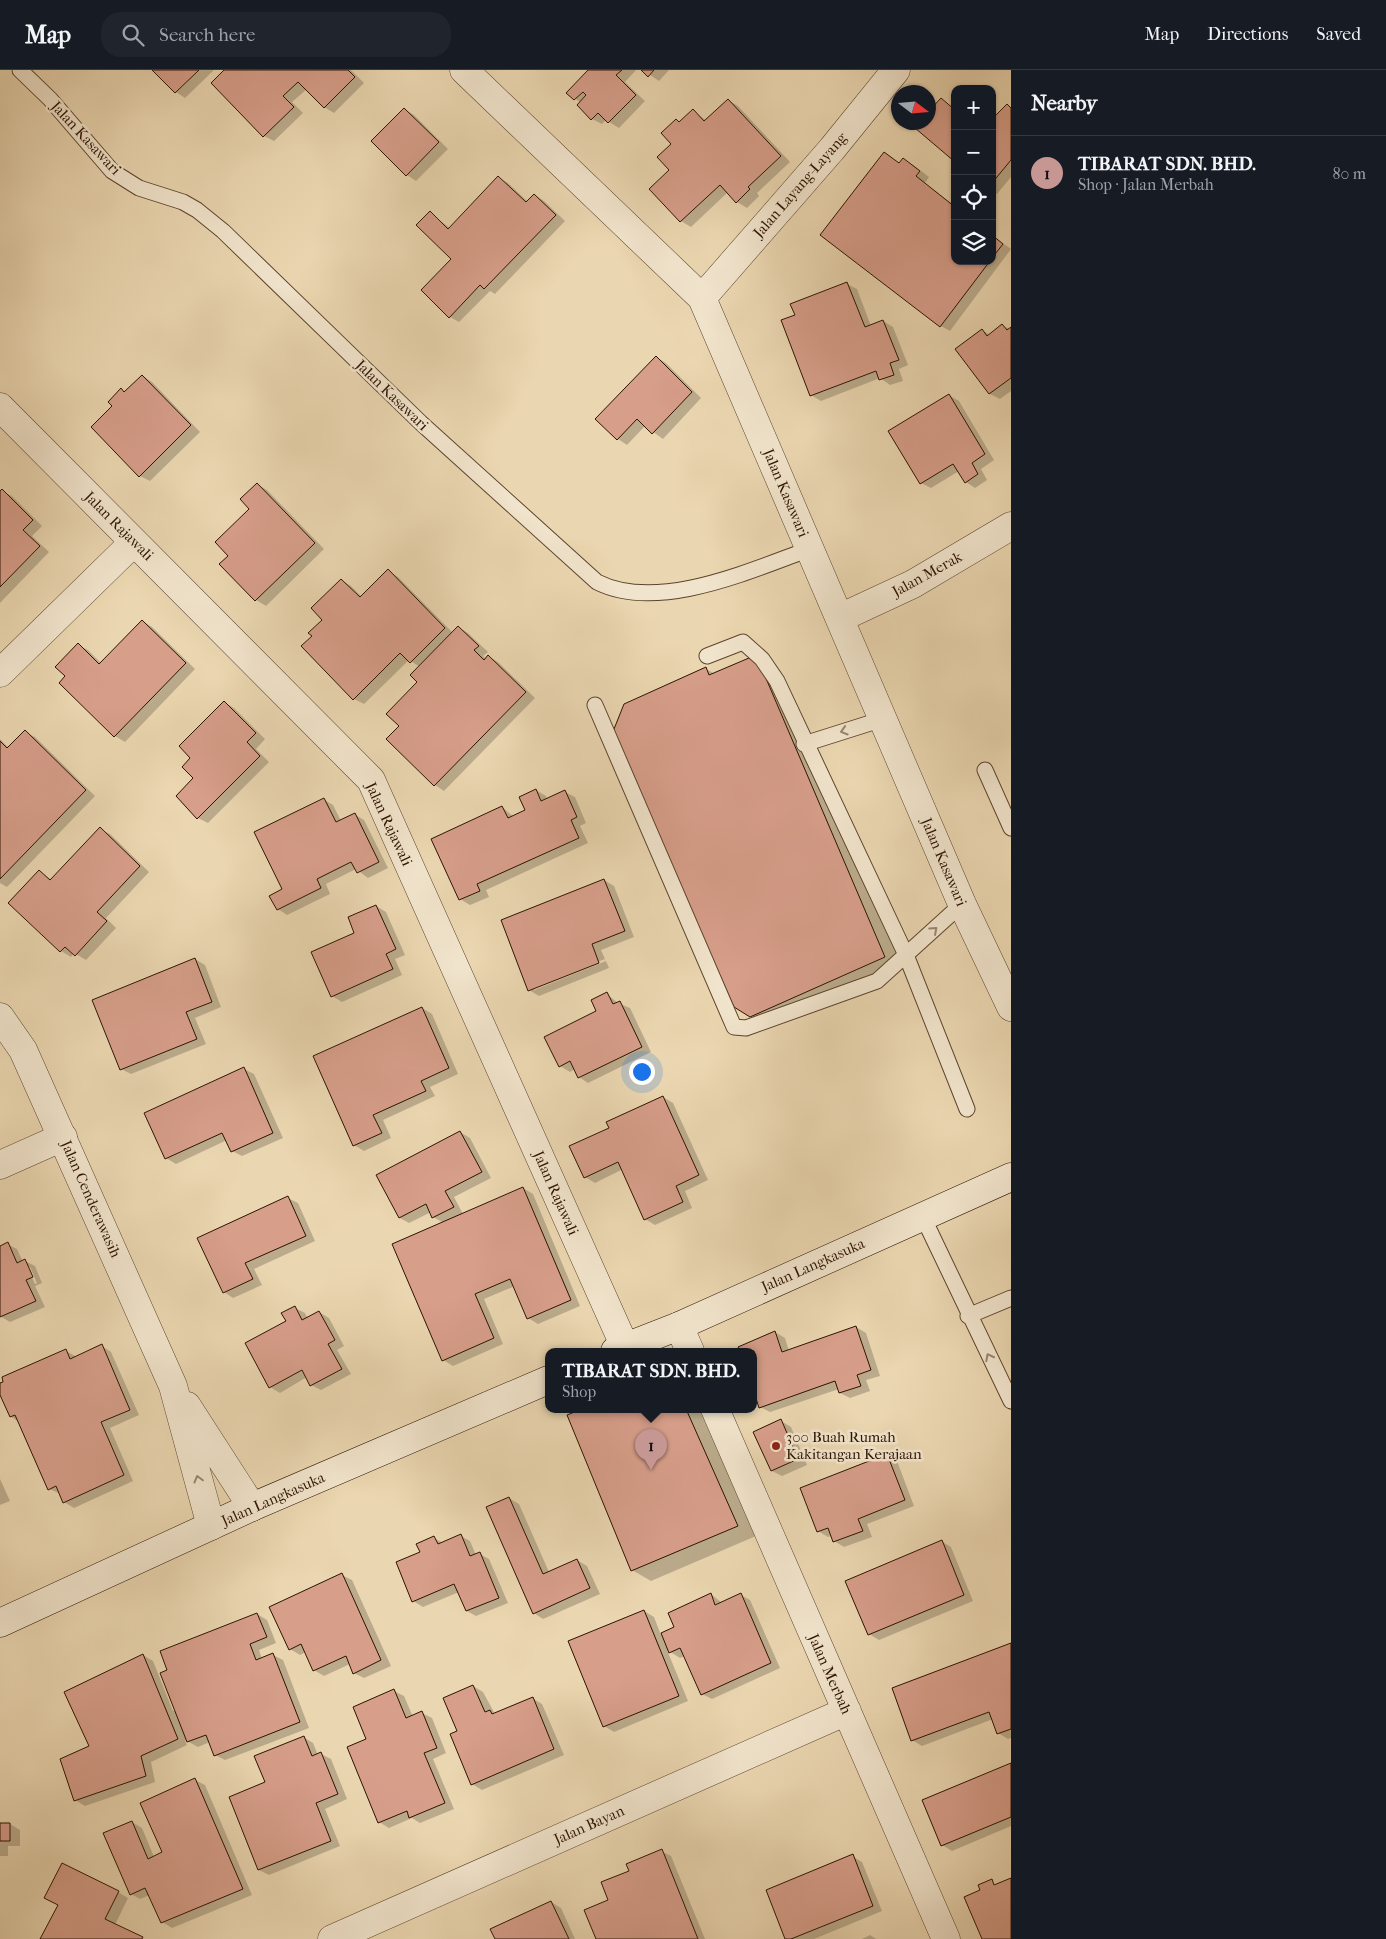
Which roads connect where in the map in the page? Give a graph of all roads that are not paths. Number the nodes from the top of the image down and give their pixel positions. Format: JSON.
{"nodes":[{"id":1,"x":20,"y":70,"type":"edge"},
{"id":2,"x":464,"y":70,"type":"edge"},
{"id":3,"x":896,"y":70,"type":"edge"},
{"id":4,"x":702,"y":298,"type":"junction"},
{"id":5,"x":0,"y":407,"type":"edge"},
{"id":6,"x":1011,"y":526,"type":"edge"},
{"id":7,"x":134,"y":542,"type":"junction"},
{"id":8,"x":810,"y":549,"type":"junction"},
{"id":9,"x":840,"y":618,"type":"junction"},
{"id":10,"x":707,"y":656,"type":"dead end"},
{"id":11,"x":0,"y":673,"type":"edge"},
{"id":12,"x":595,"y":706,"type":"dead end"},
{"id":13,"x":883,"y":719,"type":"junction"},
{"id":14,"x":804,"y":744,"type":"junction"},
{"id":15,"x":985,"y":770,"type":"dead end"},
{"id":16,"x":1011,"y":828,"type":"edge"},
{"id":17,"x":962,"y":904,"type":"junction"},
{"id":18,"x":906,"y":955,"type":"junction"},
{"id":19,"x":1011,"y":1007,"type":"edge"},
{"id":20,"x":0,"y":1017,"type":"edge"},
{"id":21,"x":967,"y":1109,"type":"dead end"},
{"id":22,"x":63,"y":1137,"type":"junction"},
{"id":23,"x":0,"y":1165,"type":"edge"},
{"id":24,"x":1011,"y":1177,"type":"edge"},
{"id":25,"x":923,"y":1217,"type":"junction"},
{"id":26,"x":1011,"y":1298,"type":"edge"},
{"id":27,"x":968,"y":1316,"type":"junction"},
{"id":28,"x":679,"y":1326,"type":"junction"},
{"id":29,"x":620,"y":1348,"type":"edge"},
{"id":30,"x":623,"y":1348,"type":"edge"},
{"id":31,"x":689,"y":1348,"type":"edge"},
{"id":32,"x":545,"y":1381,"type":"edge"},
{"id":33,"x":173,"y":1386,"type":"junction"},
{"id":34,"x":1011,"y":1401,"type":"edge"},
{"id":35,"x":717,"y":1413,"type":"edge"},
{"id":36,"x":252,"y":1507,"type":"junction"},
{"id":37,"x":211,"y":1526,"type":"junction"},
{"id":38,"x":0,"y":1624,"type":"edge"},
{"id":39,"x":846,"y":1711,"type":"junction"},
{"id":40,"x":332,"y":1939,"type":"edge"},
{"id":41,"x":946,"y":1939,"type":"edge"}],
"edges":[{"from":1,"to":8,"type":"lane","name":"Jalan Kasawari"},
{"from":2,"to":4,"type":"street","name":"Jalan Kasawari"},
{"from":3,"to":4,"type":"street","name":"Jalan Layang-Layang"},
{"from":4,"to":8,"type":"street","name":"Jalan Kasawari"},
{"from":5,"to":7,"type":"street","name":"Jalan Rajawali"},
{"from":6,"to":9,"type":"street","name":"Jalan Merak"},
{"from":7,"to":11,"type":"street"},
{"from":7,"to":29,"type":"street","name":"Jalan Rajawali"},
{"from":8,"to":9,"type":"street","name":"Jalan Kasawari"},
{"from":9,"to":13,"type":"street","name":"Jalan Kasawari"},
{"from":10,"to":14,"type":"lane"},
{"from":12,"to":18,"type":"lane"},
{"from":13,"to":14,"type":"lane","one_way":true},
{"from":13,"to":17,"type":"street","name":"Jalan Kasawari"},
{"from":14,"to":18,"type":"lane"},
{"from":15,"to":16,"type":"lane"},
{"from":18,"to":17,"type":"lane","one_way":true},
{"from":17,"to":19,"type":"street","name":"Jalan Kasawari"},
{"from":18,"to":21,"type":"lane"},
{"from":20,"to":22,"type":"street","name":"Jalan Cenderawasih"},
{"from":22,"to":23,"type":"street"},
{"from":22,"to":33,"type":"street","name":"Jalan Cenderawasih"},
{"from":24,"to":25,"type":"street","name":"Jalan Langkasuka"},
{"from":25,"to":27,"type":"lane"},
{"from":25,"to":28,"type":"street","name":"Jalan Langkasuka"},
{"from":26,"to":27,"type":"lane"},
{"from":34,"to":27,"type":"lane","one_way":true},
{"from":28,"to":30,"type":"street","name":"Jalan Langkasuka"},
{"from":28,"to":31,"type":"street"},
{"from":32,"to":36,"type":"street","name":"Jalan Langkasuka"},
{"from":33,"to":36,"type":"street","name":"Jalan Cenderawasih"},
{"from":37,"to":33,"type":"street","name":"Jalan Cenderawasih","one_way":true},
{"from":35,"to":39,"type":"street","name":"Jalan Merbah"},
{"from":36,"to":37,"type":"street","name":"Jalan Langkasuka"},
{"from":37,"to":38,"type":"street","name":"Jalan Langkasuka"},
{"from":39,"to":40,"type":"street","name":"Jalan Bayan"},
{"from":39,"to":41,"type":"street","name":"Jalan Merbah"}]}
